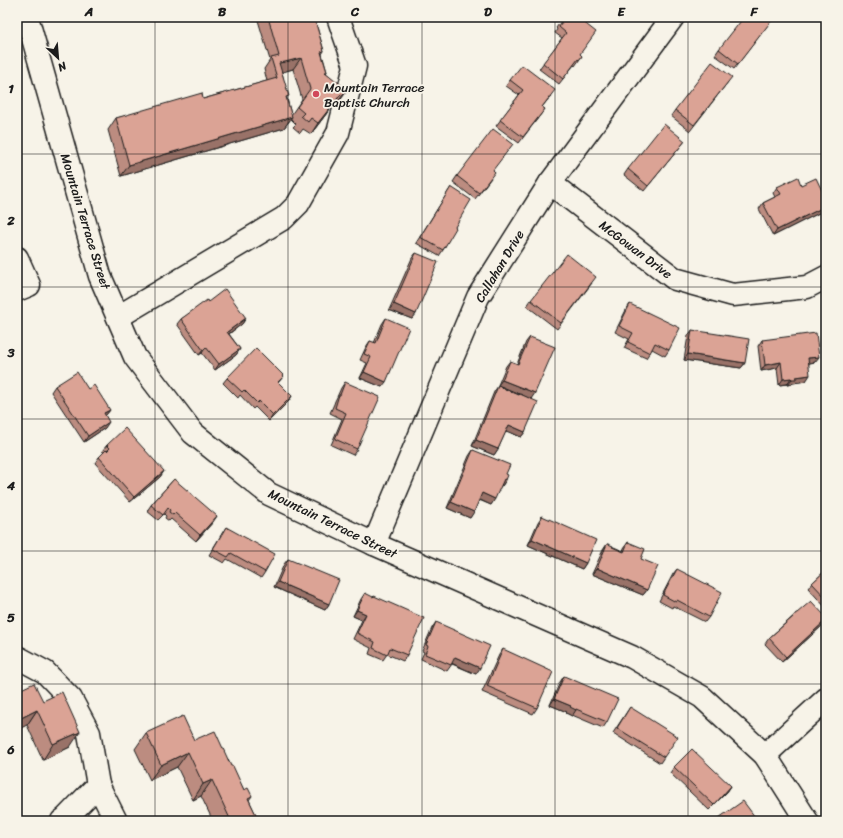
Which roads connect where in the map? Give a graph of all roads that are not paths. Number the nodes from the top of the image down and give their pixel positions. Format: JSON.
{"nodes":[{"id":1,"x":27,"y":17,"type":"edge"},
{"id":2,"x":338,"y":17,"type":"edge"},
{"id":3,"x":673,"y":17,"type":"edge"},
{"id":4,"x":550,"y":183,"type":"junction"},
{"id":5,"x":17,"y":258,"type":"edge"},
{"id":6,"x":826,"y":276,"type":"edge"},
{"id":7,"x":17,"y":290,"type":"edge"},
{"id":8,"x":118,"y":317,"type":"junction"},
{"id":9,"x":374,"y":544,"type":"junction"},
{"id":10,"x":17,"y":657,"type":"edge"},
{"id":11,"x":826,"y":699,"type":"edge"},
{"id":12,"x":766,"y":755,"type":"junction"},
{"id":13,"x":98,"y":785,"type":"junction"},
{"id":14,"x":62,"y":821,"type":"edge"},
{"id":15,"x":116,"y":821,"type":"edge"},
{"id":16,"x":807,"y":821,"type":"edge"}],
"edges":[{"from":1,"to":8,"type":"street","name":"Mountain Terrace Street"},
{"from":2,"to":8,"type":"street"},
{"from":3,"to":4,"type":"street","name":"Callahan Drive"},
{"from":4,"to":6,"type":"street","name":"McGowan Drive"},
{"from":4,"to":9,"type":"street","name":"Callahan Drive"},
{"from":5,"to":7,"type":"street"},
{"from":8,"to":9,"type":"street","name":"Mountain Terrace Street"},
{"from":9,"to":12,"type":"street","name":"Mountain Terrace Street"},
{"from":10,"to":13,"type":"street"},
{"from":11,"to":12,"type":"street"},
{"from":12,"to":16,"type":"street","name":"Mountain Terrace Street"},
{"from":13,"to":14,"type":"street"},
{"from":13,"to":15,"type":"street"}]}
